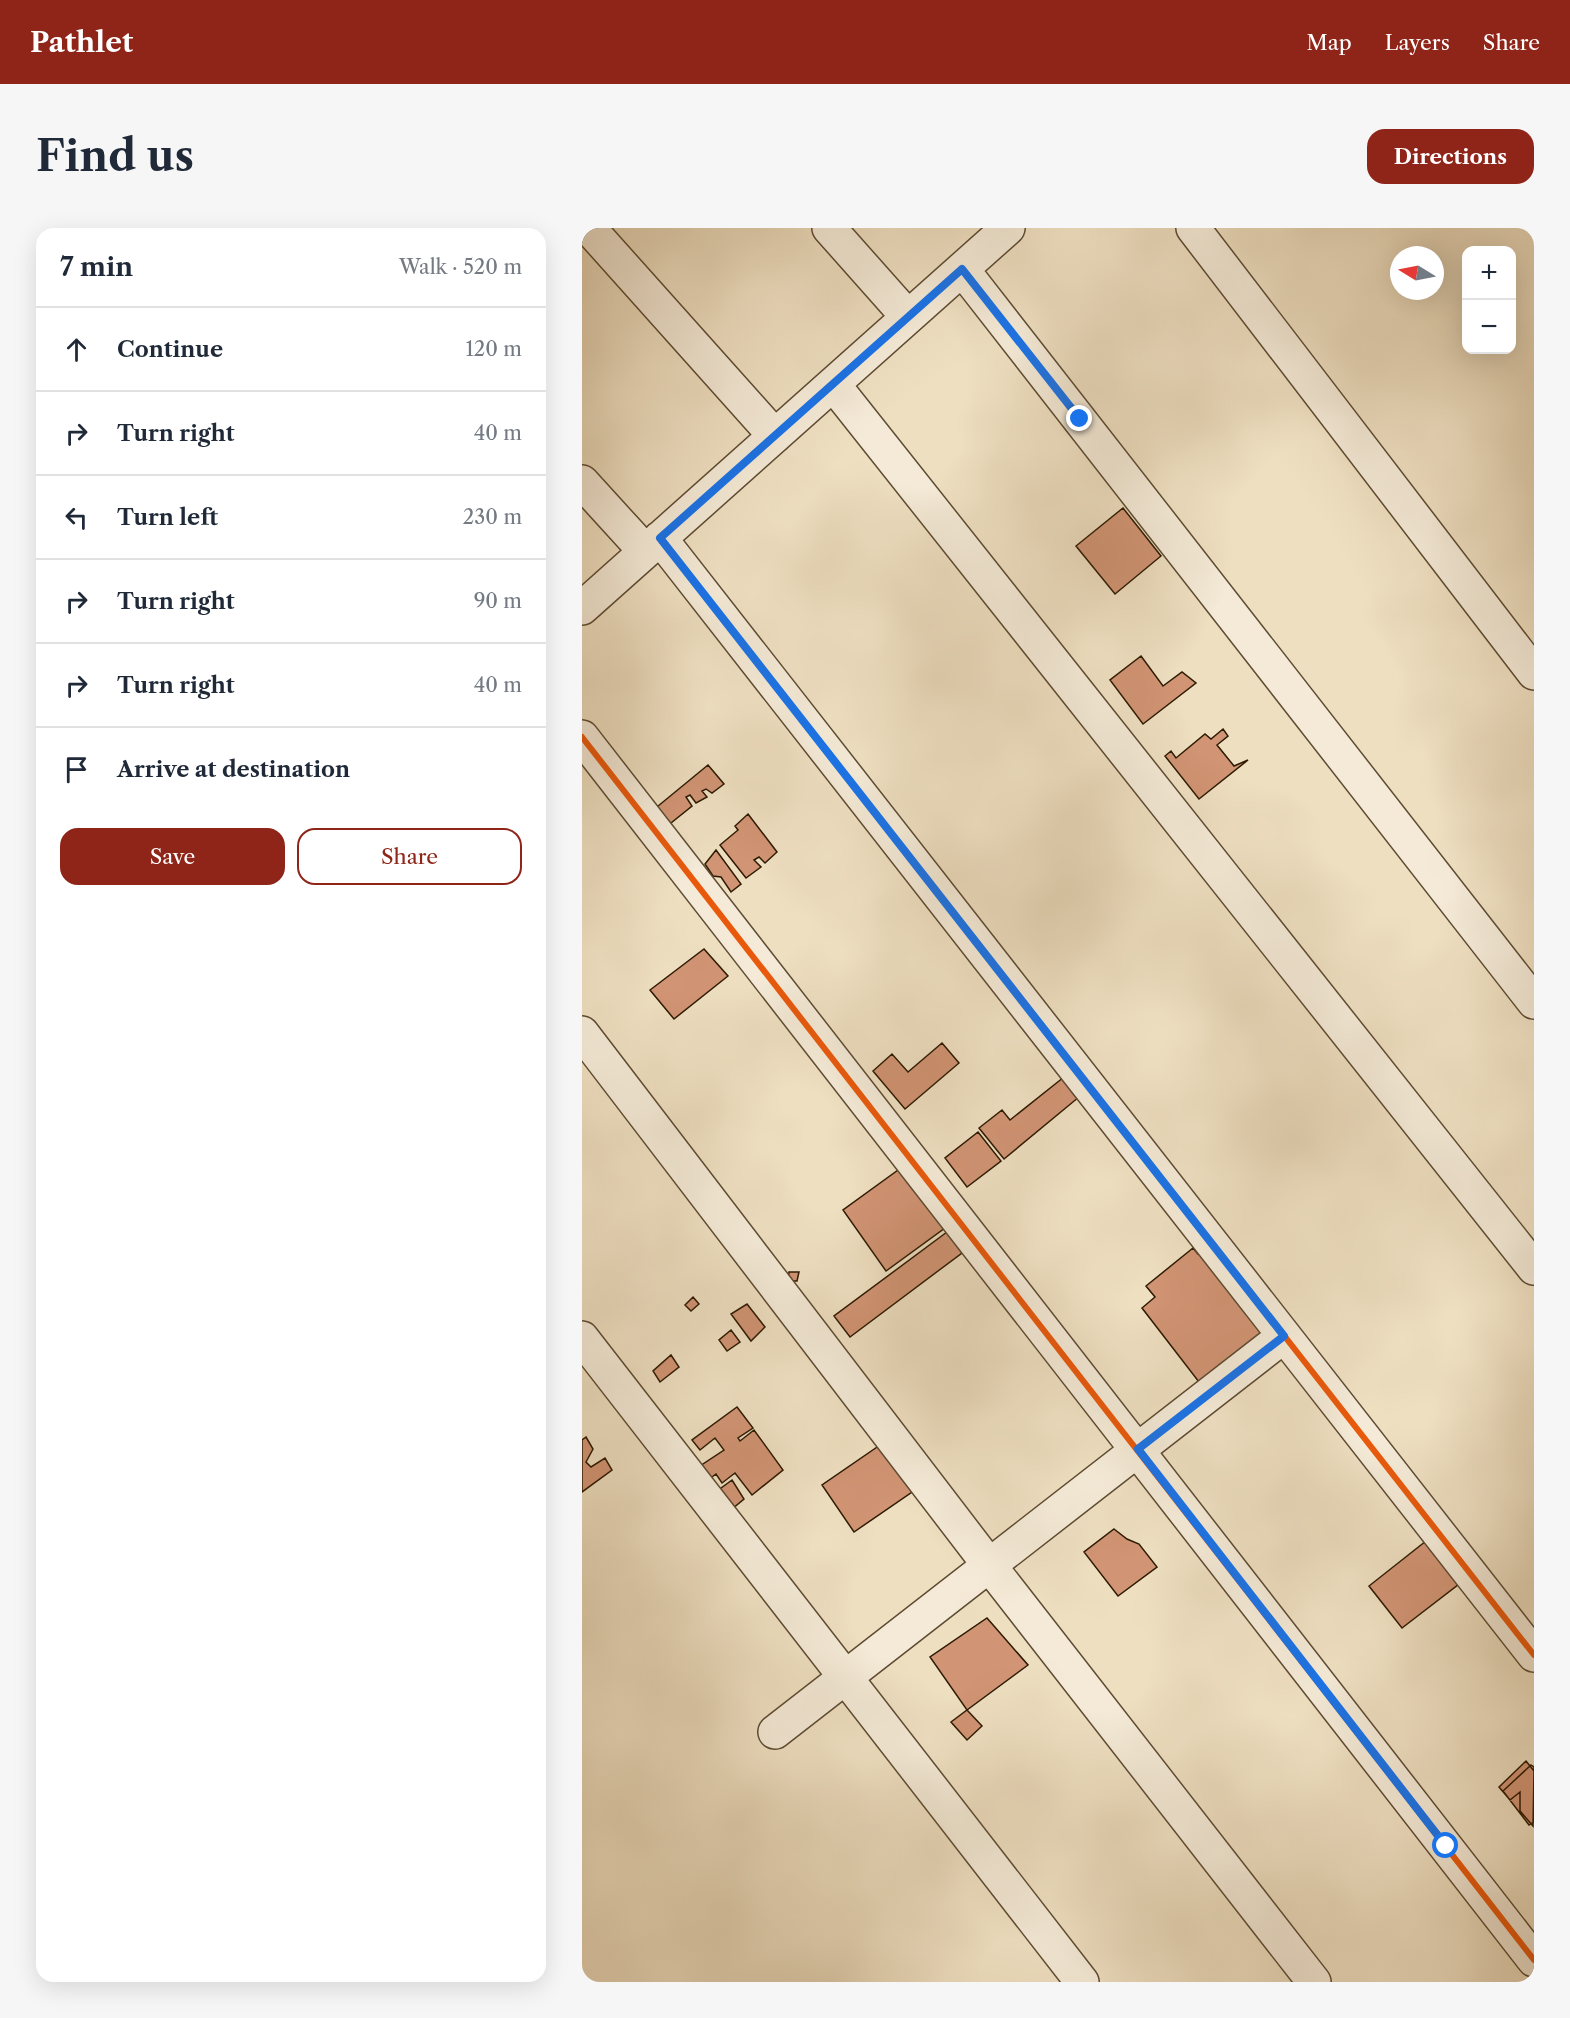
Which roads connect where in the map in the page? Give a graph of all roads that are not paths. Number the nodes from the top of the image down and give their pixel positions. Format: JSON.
{"nodes":[{"id":1,"x":589,"y":228,"type":"edge"},
{"id":2,"x":829,"y":228,"type":"edge"},
{"id":3,"x":1008,"y":228,"type":"edge"},
{"id":4,"x":1193,"y":228,"type":"edge"},
{"id":5,"x":962,"y":269,"type":"junction"},
{"id":6,"x":908,"y":317,"type":"junction"},
{"id":7,"x":833,"y":384,"type":"junction"},
{"id":8,"x":775,"y":436,"type":"junction"},
{"id":9,"x":582,"y":482,"type":"edge"},
{"id":10,"x":652,"y":545,"type":"junction"},
{"id":11,"x":582,"y":608,"type":"edge"},
{"id":12,"x":1534,"y":673,"type":"edge"},
{"id":13,"x":582,"y":737,"type":"edge"},
{"id":14,"x":1534,"y":1002,"type":"edge"},
{"id":15,"x":582,"y":1033,"type":"edge"},
{"id":16,"x":1534,"y":1268,"type":"edge"},
{"id":17,"x":1284,"y":1336,"type":"junction"},
{"id":18,"x":582,"y":1338,"type":"edge"},
{"id":19,"x":1138,"y":1449,"type":"junction"},
{"id":20,"x":989,"y":1565,"type":"junction"},
{"id":21,"x":1534,"y":1654,"type":"edge"},
{"id":22,"x":845,"y":1677,"type":"junction"},
{"id":23,"x":775,"y":1732,"type":"dead end"},
{"id":24,"x":1534,"y":1959,"type":"edge"},
{"id":25,"x":1082,"y":1982,"type":"edge"},
{"id":26,"x":1314,"y":1982,"type":"edge"}],
"edges":[{"from":1,"to":8,"type":"street"},
{"from":2,"to":6,"type":"street"},
{"from":3,"to":5,"type":"street"},
{"from":4,"to":12,"type":"street"},
{"from":5,"to":6,"type":"street"},
{"from":5,"to":14,"type":"street"},
{"from":6,"to":7,"type":"street"},
{"from":7,"to":8,"type":"street"},
{"from":7,"to":16,"type":"street"},
{"from":8,"to":10,"type":"street"},
{"from":9,"to":10,"type":"street"},
{"from":10,"to":11,"type":"street"},
{"from":10,"to":17,"type":"street"},
{"from":13,"to":19,"type":"street"},
{"from":15,"to":20,"type":"street"},
{"from":17,"to":19,"type":"street"},
{"from":17,"to":21,"type":"street"},
{"from":18,"to":22,"type":"street"},
{"from":19,"to":20,"type":"street"},
{"from":19,"to":24,"type":"street"},
{"from":20,"to":22,"type":"street"},
{"from":20,"to":26,"type":"street"},
{"from":22,"to":23,"type":"street"},
{"from":22,"to":25,"type":"street"}]}
